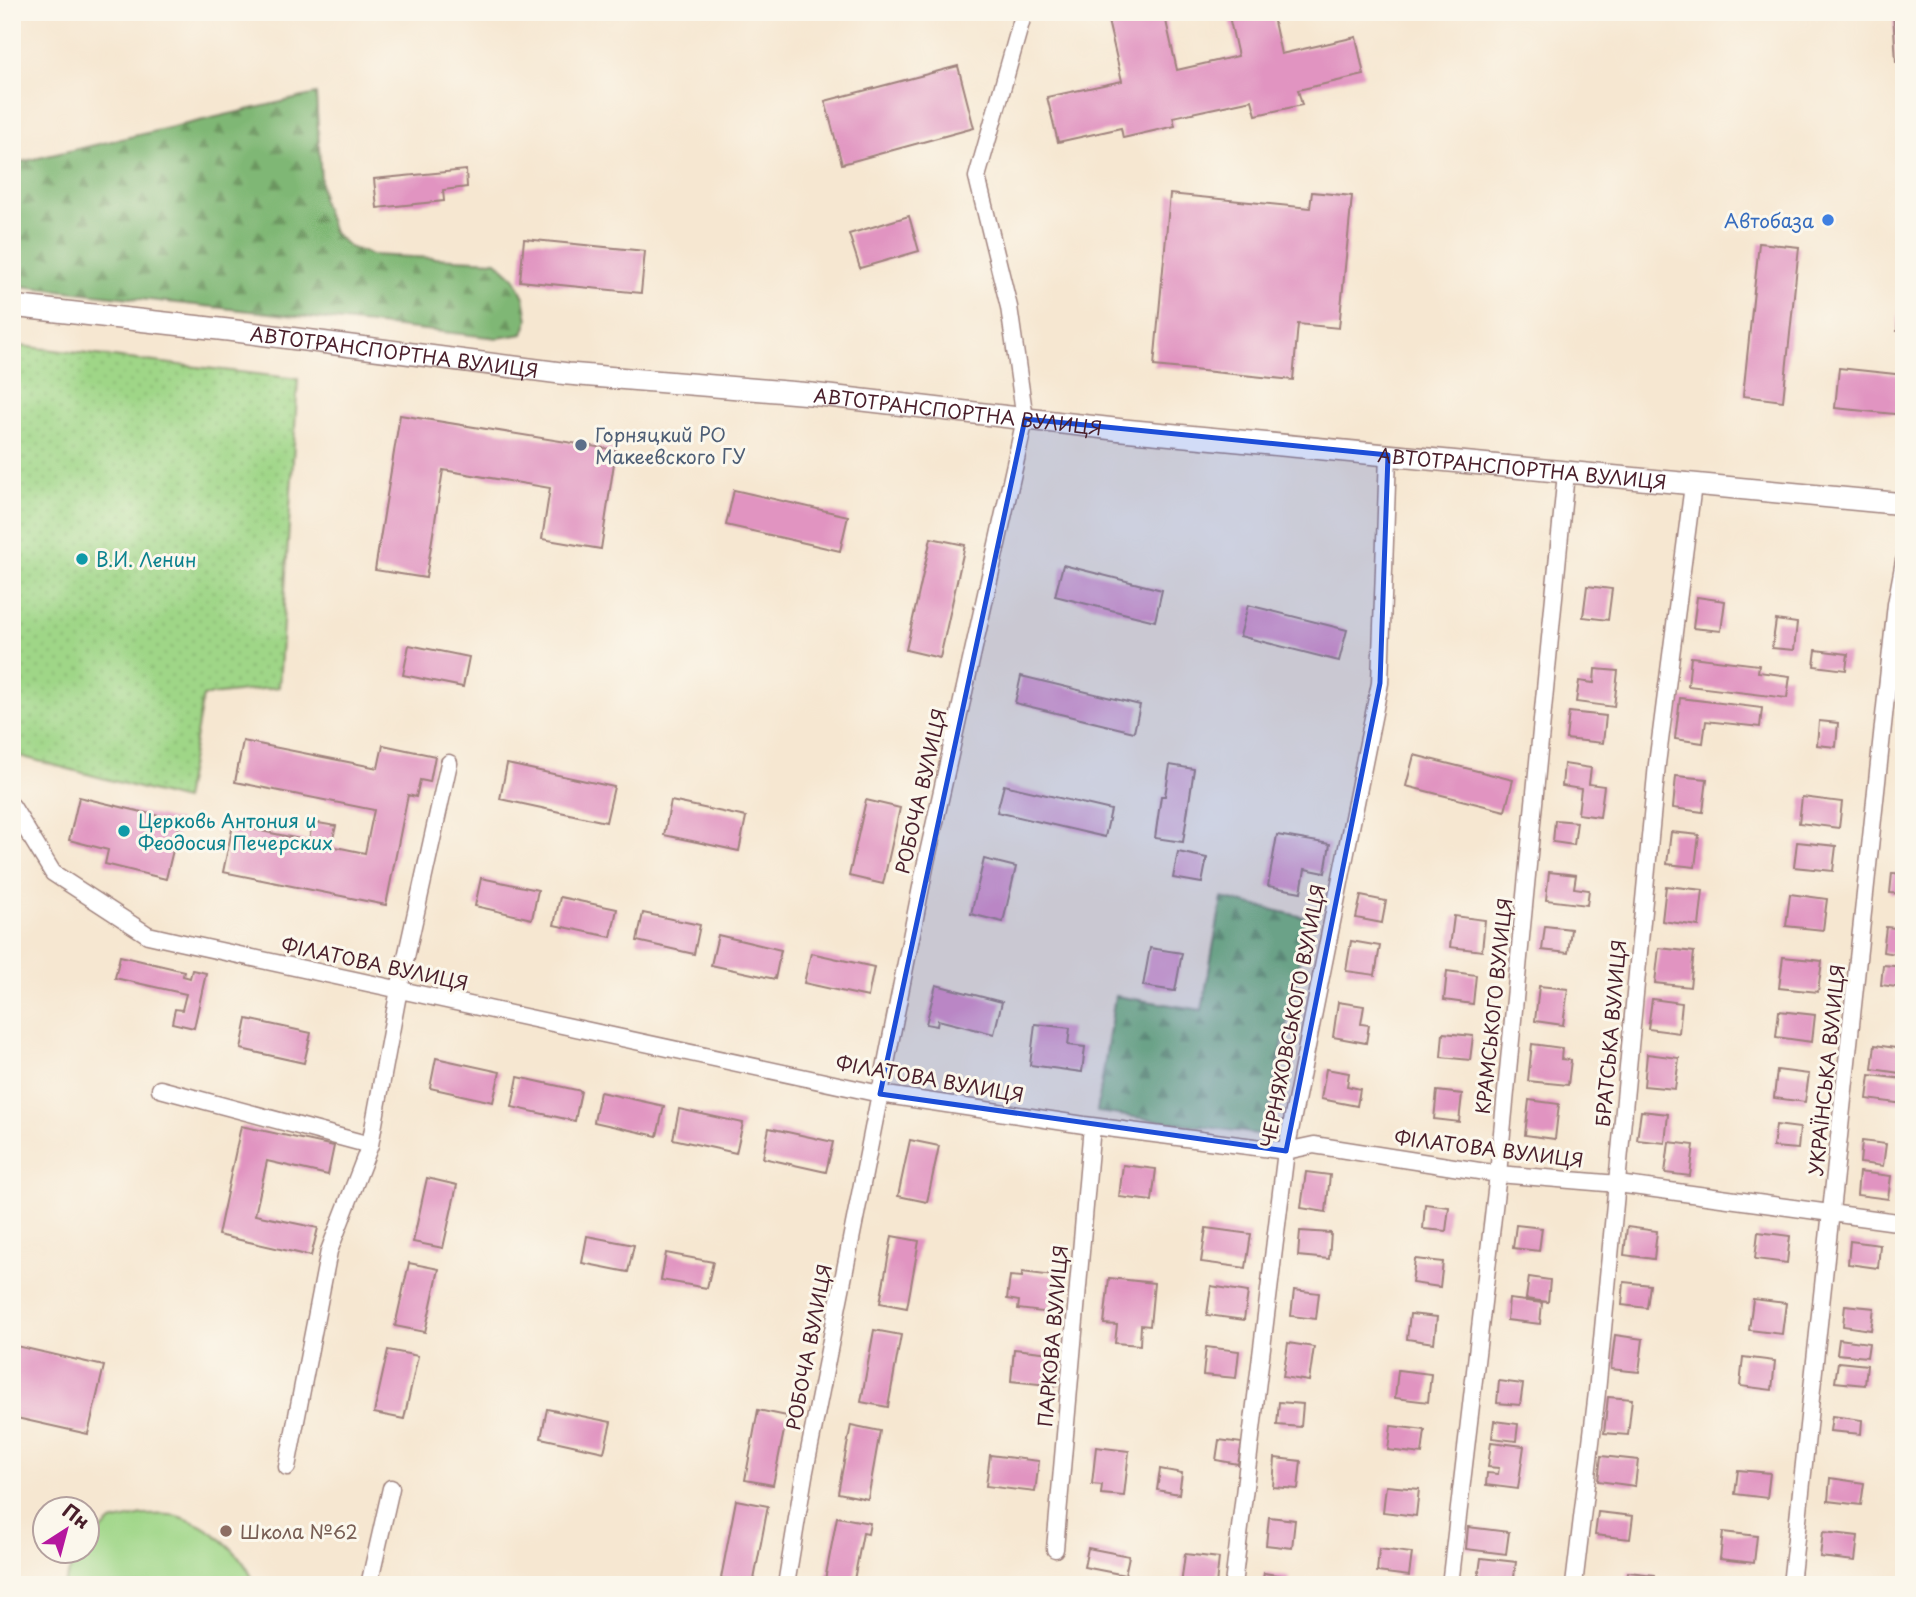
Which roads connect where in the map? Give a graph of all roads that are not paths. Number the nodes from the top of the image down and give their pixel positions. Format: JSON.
{"nodes":[{"id":1,"x":1024,"y":12,"type":"edge"},
{"id":2,"x":12,"y":306,"type":"edge"},
{"id":3,"x":1025,"y":419,"type":"junction"},
{"id":4,"x":1388,"y":455,"type":"junction"},
{"id":5,"x":1566,"y":473,"type":"junction"},
{"id":6,"x":1693,"y":485,"type":"junction"},
{"id":7,"x":1904,"y":504,"type":"edge"},
{"id":8,"x":1904,"y":561,"type":"edge"},
{"id":9,"x":449,"y":763,"type":"dead end"},
{"id":10,"x":12,"y":806,"type":"edge"},
{"id":11,"x":399,"y":989,"type":"junction"},
{"id":12,"x":160,"y":1089,"type":"dead end"},
{"id":13,"x":880,"y":1094,"type":"junction"},
{"id":14,"x":1092,"y":1126,"type":"junction"},
{"id":15,"x":370,"y":1144,"type":"junction"},
{"id":16,"x":1286,"y":1151,"type":"junction"},
{"id":17,"x":1498,"y":1174,"type":"junction"},
{"id":18,"x":1618,"y":1184,"type":"junction"},
{"id":19,"x":1832,"y":1213,"type":"junction"},
{"id":20,"x":1904,"y":1223,"type":"edge"},
{"id":21,"x":287,"y":1468,"type":"dead end"},
{"id":22,"x":391,"y":1488,"type":"dead end"},
{"id":23,"x":1055,"y":1549,"type":"dead end"},
{"id":24,"x":369,"y":1585,"type":"edge"},
{"id":25,"x":786,"y":1585,"type":"edge"},
{"id":26,"x":1233,"y":1585,"type":"edge"},
{"id":27,"x":1450,"y":1585,"type":"edge"},
{"id":28,"x":1574,"y":1585,"type":"edge"},
{"id":29,"x":1791,"y":1585,"type":"edge"}],
"edges":[{"from":1,"to":3,"type":"street","name":"РОБОЧА ВУЛИЦЯ"},
{"from":2,"to":3,"type":"main road","name":"АВТОТРАНСПОРТНА ВУЛИЦЯ"},
{"from":3,"to":4,"type":"main road","name":"АВТОТРАНСПОРТНА ВУЛИЦЯ"},
{"from":3,"to":13,"type":"street","name":"РОБОЧА ВУЛИЦЯ"},
{"from":4,"to":5,"type":"main road","name":"АВТОТРАНСПОРТНА ВУЛИЦЯ"},
{"from":4,"to":16,"type":"street","name":"ЧЕРНЯХОВСЬКОГО ВУЛИЦЯ"},
{"from":5,"to":6,"type":"main road","name":"АВТОТРАНСПОРТНА ВУЛИЦЯ"},
{"from":5,"to":17,"type":"street","name":"КРАМСЬКОГО ВУЛИЦЯ"},
{"from":6,"to":7,"type":"main road","name":"АВТОТРАНСПОРТНА ВУЛИЦЯ"},
{"from":6,"to":18,"type":"street","name":"БРАТСЬКА ВУЛИЦЯ"},
{"from":8,"to":19,"type":"street","name":"УКРАЇНСЬКА ВУЛИЦЯ"},
{"from":9,"to":11,"type":"street"},
{"from":10,"to":11,"type":"street","name":"ФІЛАТОВА ВУЛИЦЯ"},
{"from":11,"to":13,"type":"street","name":"ФІЛАТОВА ВУЛИЦЯ"},
{"from":11,"to":15,"type":"street"},
{"from":12,"to":15,"type":"street"},
{"from":13,"to":14,"type":"street","name":"ФІЛАТОВА ВУЛИЦЯ"},
{"from":13,"to":25,"type":"street","name":"РОБОЧА ВУЛИЦЯ"},
{"from":14,"to":16,"type":"street","name":"ФІЛАТОВА ВУЛИЦЯ"},
{"from":14,"to":23,"type":"street","name":"ПАРКОВА ВУЛИЦЯ"},
{"from":15,"to":21,"type":"street"},
{"from":16,"to":17,"type":"street","name":"ФІЛАТОВА ВУЛИЦЯ"},
{"from":16,"to":26,"type":"street","name":"ЧЕРНЯХОВСЬКОГО ВУЛИЦЯ"},
{"from":17,"to":18,"type":"street","name":"ФІЛАТОВА ВУЛИЦЯ"},
{"from":17,"to":27,"type":"street","name":"КРАМСЬКОГО ВУЛИЦЯ"},
{"from":18,"to":19,"type":"street","name":"ФІЛАТОВА ВУЛИЦЯ"},
{"from":18,"to":28,"type":"street","name":"БРАТСЬКА ВУЛИЦЯ"},
{"from":19,"to":20,"type":"street","name":"ФІЛАТОВА ВУЛИЦЯ"},
{"from":19,"to":29,"type":"street","name":"УКРАЇНСЬКА ВУЛИЦЯ"},
{"from":22,"to":24,"type":"street"}]}
